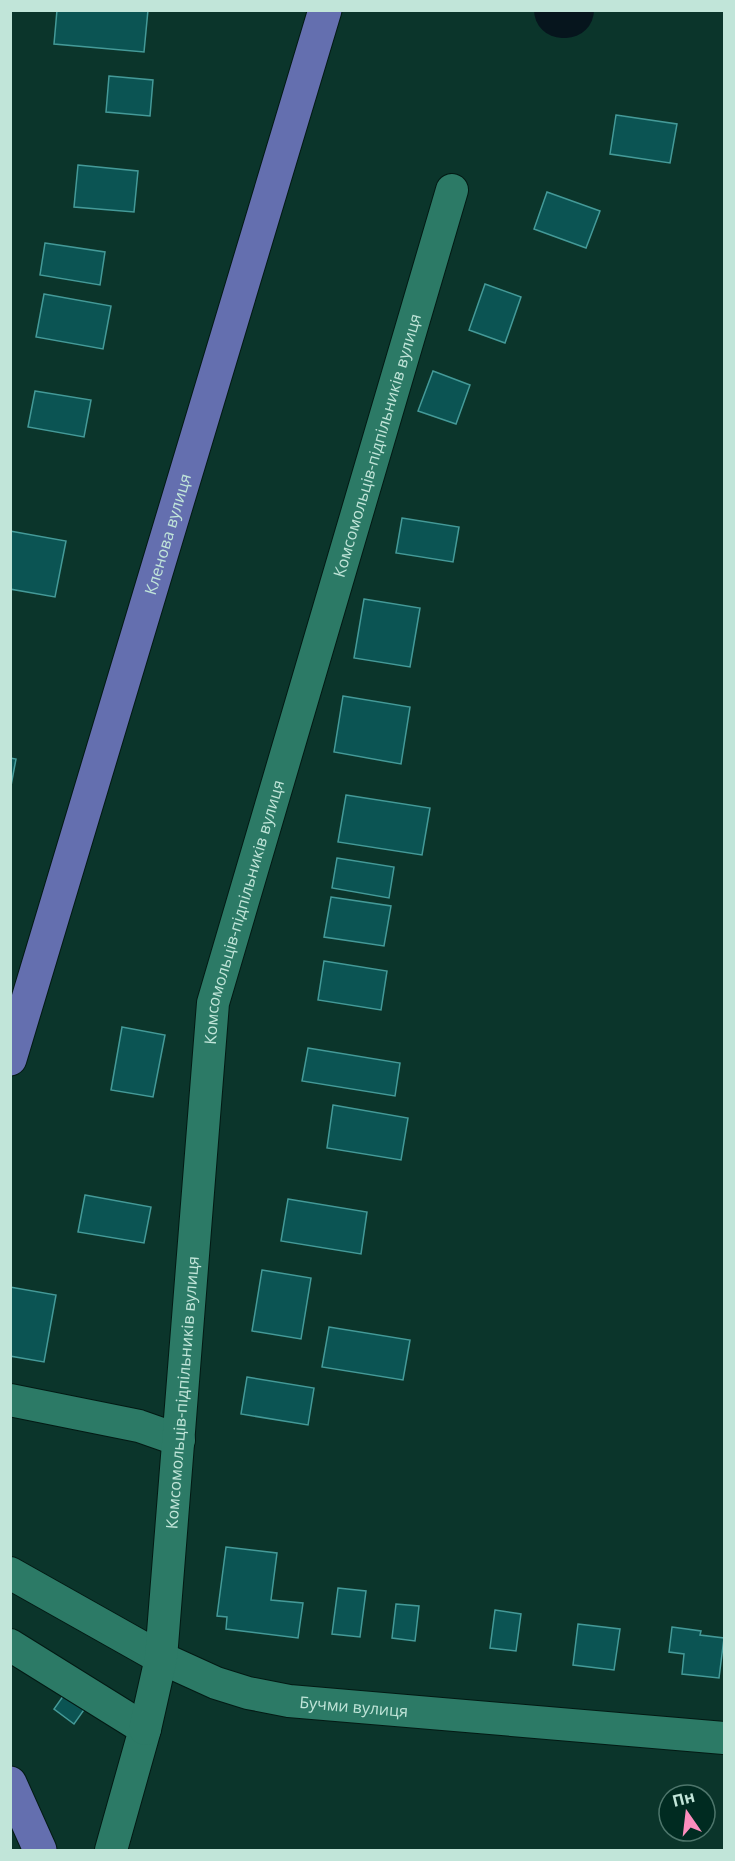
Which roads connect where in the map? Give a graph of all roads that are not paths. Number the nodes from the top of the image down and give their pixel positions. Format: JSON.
{"nodes":[{"id":1,"x":324,"y":10,"type":"edge"},
{"id":2,"x":452,"y":190,"type":"dead end"},
{"id":3,"x":10,"y":1059,"type":"edge"},
{"id":4,"x":10,"y":1400,"type":"edge"},
{"id":5,"x":179,"y":1440,"type":"junction"},
{"id":6,"x":10,"y":1573,"type":"edge"},
{"id":7,"x":10,"y":1645,"type":"edge"},
{"id":8,"x":161,"y":1658,"type":"junction"},
{"id":9,"x":145,"y":1729,"type":"junction"},
{"id":10,"x":724,"y":1738,"type":"edge"},
{"id":11,"x":10,"y":1784,"type":"edge"},
{"id":12,"x":40,"y":1851,"type":"edge"},
{"id":13,"x":111,"y":1851,"type":"edge"}],
"edges":[{"from":1,"to":3,"type":"main road","name":"Кленова вулиця"},
{"from":2,"to":5,"type":"street","name":"Комсомольців-підпільників вулиця"},
{"from":4,"to":5,"type":"street"},
{"from":5,"to":8,"type":"street","name":"Комсомольців-підпільників вулиця"},
{"from":6,"to":8,"type":"street","name":"Бучми вулиця"},
{"from":7,"to":9,"type":"street"},
{"from":8,"to":9,"type":"street","name":"Комсомольців-підпільників вулиця"},
{"from":8,"to":10,"type":"street","name":"Бучми вулиця"},
{"from":9,"to":13,"type":"street","name":"Комсомольців-підпільників вулиця"},
{"from":11,"to":12,"type":"main road"}]}
